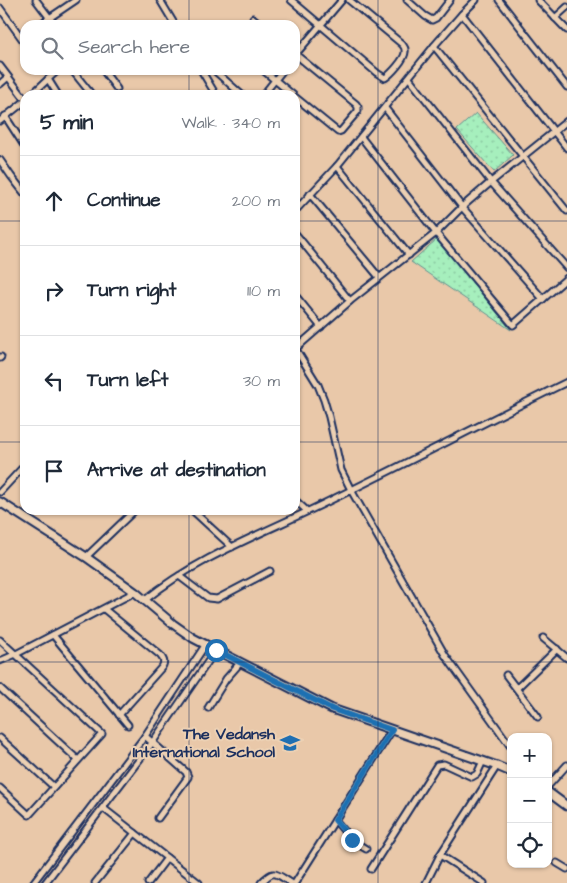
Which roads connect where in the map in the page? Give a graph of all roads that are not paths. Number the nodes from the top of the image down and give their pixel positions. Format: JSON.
{"nodes":[{"id":1,"x":36,"y":0,"type":"edge"},
{"id":2,"x":76,"y":0,"type":"edge"},
{"id":3,"x":160,"y":0,"type":"edge"},
{"id":4,"x":291,"y":0,"type":"edge"},
{"id":5,"x":342,"y":0,"type":"edge"},
{"id":6,"x":349,"y":0,"type":"edge"},
{"id":7,"x":407,"y":0,"type":"edge"},
{"id":8,"x":450,"y":0,"type":"edge"},
{"id":9,"x":476,"y":0,"type":"edge"},
{"id":10,"x":498,"y":0,"type":"edge"},
{"id":11,"x":538,"y":0,"type":"edge"},
{"id":12,"x":567,"y":7,"type":"edge"},
{"id":13,"x":0,"y":8,"type":"edge"},
{"id":14,"x":462,"y":14,"type":"junction"},
{"id":15,"x":49,"y":18,"type":"junction"},
{"id":16,"x":253,"y":18,"type":"dead end"},
{"id":17,"x":555,"y":18,"type":"junction"},
{"id":18,"x":46,"y":20,"type":"edge"},
{"id":19,"x":171,"y":20,"type":"edge"},
{"id":20,"x":256,"y":20,"type":"edge"},
{"id":21,"x":320,"y":25,"type":"junction"},
{"id":22,"x":567,"y":30,"type":"edge"},
{"id":23,"x":20,"y":32,"type":"edge"},
{"id":24,"x":434,"y":46,"type":"junction"},
{"id":25,"x":300,"y":49,"type":"edge"},
{"id":26,"x":300,"y":59,"type":"edge"},
{"id":27,"x":0,"y":66,"type":"edge"},
{"id":28,"x":52,"y":75,"type":"edge"},
{"id":29,"x":76,"y":75,"type":"edge"},
{"id":30,"x":107,"y":75,"type":"edge"},
{"id":31,"x":204,"y":75,"type":"edge"},
{"id":32,"x":219,"y":75,"type":"edge"},
{"id":33,"x":269,"y":75,"type":"edge"},
{"id":34,"x":279,"y":75,"type":"edge"},
{"id":35,"x":8,"y":77,"type":"junction"},
{"id":36,"x":409,"y":78,"type":"junction"},
{"id":37,"x":48,"y":79,"type":"junction"},
{"id":38,"x":275,"y":80,"type":"junction"},
{"id":39,"x":0,"y":84,"type":"edge"},
{"id":40,"x":567,"y":87,"type":"edge"},
{"id":41,"x":117,"y":89,"type":"dead end"},
{"id":42,"x":36,"y":90,"type":"edge"},
{"id":43,"x":55,"y":90,"type":"edge"},
{"id":44,"x":88,"y":90,"type":"edge"},
{"id":45,"x":213,"y":90,"type":"edge"},
{"id":46,"x":236,"y":90,"type":"edge"},
{"id":47,"x":267,"y":90,"type":"edge"},
{"id":48,"x":287,"y":90,"type":"edge"},
{"id":49,"x":20,"y":93,"type":"edge"},
{"id":50,"x":300,"y":101,"type":"edge"},
{"id":51,"x":20,"y":104,"type":"edge"},
{"id":52,"x":385,"y":108,"type":"junction"},
{"id":53,"x":5,"y":116,"type":"junction"},
{"id":54,"x":0,"y":121,"type":"edge"},
{"id":55,"x":567,"y":121,"type":"edge"},
{"id":56,"x":554,"y":131,"type":"junction"},
{"id":57,"x":361,"y":137,"type":"junction"},
{"id":58,"x":20,"y":139,"type":"edge"},
{"id":59,"x":567,"y":148,"type":"edge"},
{"id":60,"x":522,"y":157,"type":"junction"},
{"id":61,"x":0,"y":160,"type":"edge"},
{"id":62,"x":337,"y":166,"type":"junction"},
{"id":63,"x":491,"y":182,"type":"junction"},
{"id":64,"x":20,"y":188,"type":"edge"},
{"id":65,"x":310,"y":194,"type":"junction"},
{"id":66,"x":300,"y":205,"type":"edge"},
{"id":67,"x":462,"y":207,"type":"junction"},
{"id":68,"x":567,"y":211,"type":"edge"},
{"id":69,"x":436,"y":233,"type":"junction"},
{"id":70,"x":300,"y":239,"type":"edge"},
{"id":71,"x":409,"y":255,"type":"junction"},
{"id":72,"x":567,"y":268,"type":"edge"},
{"id":73,"x":379,"y":277,"type":"junction"},
{"id":74,"x":567,"y":278,"type":"edge"},
{"id":75,"x":542,"y":299,"type":"junction"},
{"id":76,"x":300,"y":301,"type":"edge"},
{"id":77,"x":350,"y":301,"type":"junction"},
{"id":78,"x":321,"y":327,"type":"junction"},
{"id":79,"x":300,"y":345,"type":"edge"},
{"id":80,"x":300,"y":357,"type":"edge"},
{"id":81,"x":567,"y":382,"type":"edge"},
{"id":82,"x":20,"y":470,"type":"edge"},
{"id":83,"x":351,"y":490,"type":"junction"},
{"id":84,"x":0,"y":492,"type":"edge"},
{"id":85,"x":0,"y":502,"type":"edge"},
{"id":86,"x":300,"y":505,"type":"edge"},
{"id":87,"x":307,"y":512,"type":"junction"},
{"id":88,"x":20,"y":515,"type":"edge"},
{"id":89,"x":20,"y":515,"type":"edge"},
{"id":90,"x":130,"y":515,"type":"edge"},
{"id":91,"x":197,"y":515,"type":"edge"},
{"id":92,"x":232,"y":547,"type":"junction"},
{"id":93,"x":86,"y":557,"type":"junction"},
{"id":94,"x":270,"y":572,"type":"dead end"},
{"id":95,"x":179,"y":576,"type":"junction"},
{"id":96,"x":135,"y":592,"type":"junction"},
{"id":97,"x":145,"y":600,"type":"junction"},
{"id":98,"x":104,"y":609,"type":"junction"},
{"id":99,"x":53,"y":635,"type":"junction"},
{"id":100,"x":543,"y":638,"type":"dead end"},
{"id":101,"x":0,"y":640,"type":"edge"},
{"id":102,"x":206,"y":644,"type":"junction"},
{"id":103,"x":216,"y":650,"type":"junction"},
{"id":104,"x":557,"y":650,"type":"junction"},
{"id":105,"x":16,"y":654,"type":"junction"},
{"id":106,"x":567,"y":658,"type":"edge"},
{"id":107,"x":0,"y":661,"type":"edge"},
{"id":108,"x":240,"y":663,"type":"junction"},
{"id":109,"x":506,"y":675,"type":"dead end"},
{"id":110,"x":517,"y":688,"type":"junction"},
{"id":111,"x":1,"y":690,"type":"edge"},
{"id":112,"x":208,"y":708,"type":"dead end"},
{"id":113,"x":119,"y":715,"type":"junction"},
{"id":114,"x":538,"y":717,"type":"dead end"},
{"id":115,"x":128,"y":725,"type":"dead end"},
{"id":116,"x":392,"y":730,"type":"junction"},
{"id":117,"x":145,"y":736,"type":"junction"},
{"id":118,"x":0,"y":738,"type":"edge"},
{"id":119,"x":507,"y":741,"type":"edge"},
{"id":120,"x":152,"y":743,"type":"junction"},
{"id":121,"x":78,"y":760,"type":"junction"},
{"id":122,"x":484,"y":761,"type":"junction"},
{"id":123,"x":567,"y":765,"type":"edge"},
{"id":124,"x":496,"y":766,"type":"junction"},
{"id":125,"x":507,"y":770,"type":"edge"},
{"id":126,"x":552,"y":782,"type":"edge"},
{"id":127,"x":54,"y":787,"type":"junction"},
{"id":128,"x":0,"y":788,"type":"edge"},
{"id":129,"x":552,"y":795,"type":"edge"},
{"id":130,"x":567,"y":806,"type":"edge"},
{"id":131,"x":103,"y":808,"type":"junction"},
{"id":132,"x":158,"y":818,"type":"dead end"},
{"id":133,"x":335,"y":820,"type":"junction"},
{"id":134,"x":135,"y":833,"type":"junction"},
{"id":135,"x":366,"y":849,"type":"dead end"},
{"id":136,"x":440,"y":855,"type":"junction"},
{"id":137,"x":167,"y":858,"type":"junction"},
{"id":138,"x":557,"y":863,"type":"dead end"},
{"id":139,"x":370,"y":868,"type":"dead end"},
{"id":140,"x":567,"y":869,"type":"edge"},
{"id":141,"x":33,"y":883,"type":"edge"},
{"id":142,"x":45,"y":883,"type":"edge"},
{"id":143,"x":95,"y":883,"type":"edge"},
{"id":144,"x":148,"y":883,"type":"edge"},
{"id":145,"x":199,"y":883,"type":"edge"},
{"id":146,"x":261,"y":883,"type":"edge"},
{"id":147,"x":291,"y":883,"type":"edge"},
{"id":148,"x":295,"y":883,"type":"edge"},
{"id":149,"x":426,"y":883,"type":"edge"},
{"id":150,"x":484,"y":883,"type":"edge"}],
"edges":[{"from":1,"to":15,"type":"street"},
{"from":2,"to":15,"type":"street"},
{"from":3,"to":19,"type":"street"},
{"from":4,"to":21,"type":"street"},
{"from":5,"to":21,"type":"street"},
{"from":6,"to":21,"type":"street"},
{"from":7,"to":8,"type":"street"},
{"from":9,"to":14,"type":"street"},
{"from":10,"to":40,"type":"street"},
{"from":11,"to":17,"type":"street"},
{"from":12,"to":17,"type":"street"},
{"from":13,"to":23,"type":"street"},
{"from":14,"to":24,"type":"street"},
{"from":14,"to":56,"type":"street"},
{"from":15,"to":18,"type":"street"},
{"from":16,"to":20,"type":"street"},
{"from":17,"to":22,"type":"street"},
{"from":21,"to":25,"type":"street"},
{"from":24,"to":36,"type":"street"},
{"from":24,"to":60,"type":"street"},
{"from":26,"to":50,"type":"street"},
{"from":27,"to":35,"type":"street"},
{"from":28,"to":37,"type":"street"},
{"from":29,"to":44,"type":"street"},
{"from":30,"to":41,"type":"street"},
{"from":31,"to":45,"type":"street"},
{"from":32,"to":46,"type":"street"},
{"from":33,"to":38,"type":"street"},
{"from":34,"to":38,"type":"street"},
{"from":35,"to":39,"type":"street"},
{"from":35,"to":49,"type":"street"},
{"from":36,"to":52,"type":"street"},
{"from":36,"to":63,"type":"street"},
{"from":37,"to":42,"type":"street"},
{"from":37,"to":43,"type":"street"},
{"from":38,"to":47,"type":"street"},
{"from":38,"to":48,"type":"street"},
{"from":51,"to":53,"type":"street"},
{"from":52,"to":57,"type":"street"},
{"from":52,"to":67,"type":"street"},
{"from":53,"to":54,"type":"street"},
{"from":53,"to":58,"type":"street"},
{"from":55,"to":56,"type":"street"},
{"from":56,"to":59,"type":"street"},
{"from":56,"to":60,"type":"street"},
{"from":57,"to":62,"type":"street"},
{"from":57,"to":69,"type":"street"},
{"from":60,"to":63,"type":"street"},
{"from":60,"to":68,"type":"street"},
{"from":61,"to":64,"type":"street"},
{"from":62,"to":65,"type":"street"},
{"from":62,"to":71,"type":"street"},
{"from":63,"to":67,"type":"street"},
{"from":63,"to":72,"type":"street"},
{"from":65,"to":66,"type":"street"},
{"from":65,"to":73,"type":"street"},
{"from":67,"to":69,"type":"street"},
{"from":67,"to":75,"type":"street"},
{"from":69,"to":71,"type":"street"},
{"from":69,"to":75,"type":"street"},
{"from":70,"to":77,"type":"street"},
{"from":71,"to":73,"type":"street"},
{"from":73,"to":77,"type":"street"},
{"from":74,"to":75,"type":"street"},
{"from":76,"to":78,"type":"street"},
{"from":77,"to":78,"type":"street"},
{"from":78,"to":79,"type":"street"},
{"from":80,"to":83,"type":"street"},
{"from":81,"to":83,"type":"street"},
{"from":82,"to":84,"type":"street"},
{"from":83,"to":87,"type":"street"},
{"from":83,"to":119,"type":"street"},
{"from":85,"to":88,"type":"street"},
{"from":86,"to":87,"type":"street"},
{"from":87,"to":92,"type":"street"},
{"from":89,"to":93,"type":"street"},
{"from":90,"to":93,"type":"street"},
{"from":91,"to":92,"type":"street"},
{"from":92,"to":95,"type":"street"},
{"from":93,"to":96,"type":"street"},
{"from":94,"to":95,"type":"street"},
{"from":95,"to":97,"type":"street"},
{"from":96,"to":97,"type":"street"},
{"from":96,"to":98,"type":"street"},
{"from":97,"to":102,"type":"street"},
{"from":98,"to":99,"type":"street"},
{"from":98,"to":113,"type":"street"},
{"from":99,"to":105,"type":"street"},
{"from":99,"to":113,"type":"street"},
{"from":100,"to":104,"type":"street"},
{"from":101,"to":105,"type":"street"},
{"from":102,"to":103,"type":"street"},
{"from":102,"to":117,"type":"street"},
{"from":103,"to":108,"type":"street"},
{"from":103,"to":120,"type":"street"},
{"from":104,"to":106,"type":"street"},
{"from":104,"to":110,"type":"street"},
{"from":105,"to":107,"type":"street"},
{"from":105,"to":121,"type":"street"},
{"from":108,"to":112,"type":"street"},
{"from":108,"to":116,"type":"street"},
{"from":109,"to":110,"type":"street"},
{"from":110,"to":114,"type":"street"},
{"from":111,"to":121,"type":"street"},
{"from":113,"to":115,"type":"street"},
{"from":116,"to":122,"type":"street"},
{"from":116,"to":133,"type":"street"},
{"from":117,"to":120,"type":"street"},
{"from":117,"to":141,"type":"street"},
{"from":118,"to":127,"type":"street"},
{"from":120,"to":131,"type":"street"},
{"from":120,"to":132,"type":"street"},
{"from":121,"to":127,"type":"street"},
{"from":122,"to":124,"type":"street"},
{"from":122,"to":139,"type":"street"},
{"from":123,"to":126,"type":"street"},
{"from":124,"to":125,"type":"street"},
{"from":124,"to":136,"type":"street"},
{"from":127,"to":128,"type":"street"},
{"from":129,"to":130,"type":"street"},
{"from":131,"to":134,"type":"street"},
{"from":131,"to":142,"type":"street"},
{"from":133,"to":135,"type":"street"},
{"from":133,"to":148,"type":"street"},
{"from":134,"to":137,"type":"street"},
{"from":134,"to":143,"type":"street"},
{"from":136,"to":149,"type":"street"},
{"from":136,"to":150,"type":"street"},
{"from":137,"to":144,"type":"street"},
{"from":137,"to":145,"type":"street"},
{"from":138,"to":140,"type":"street"},
{"from":146,"to":147,"type":"street"}]}
